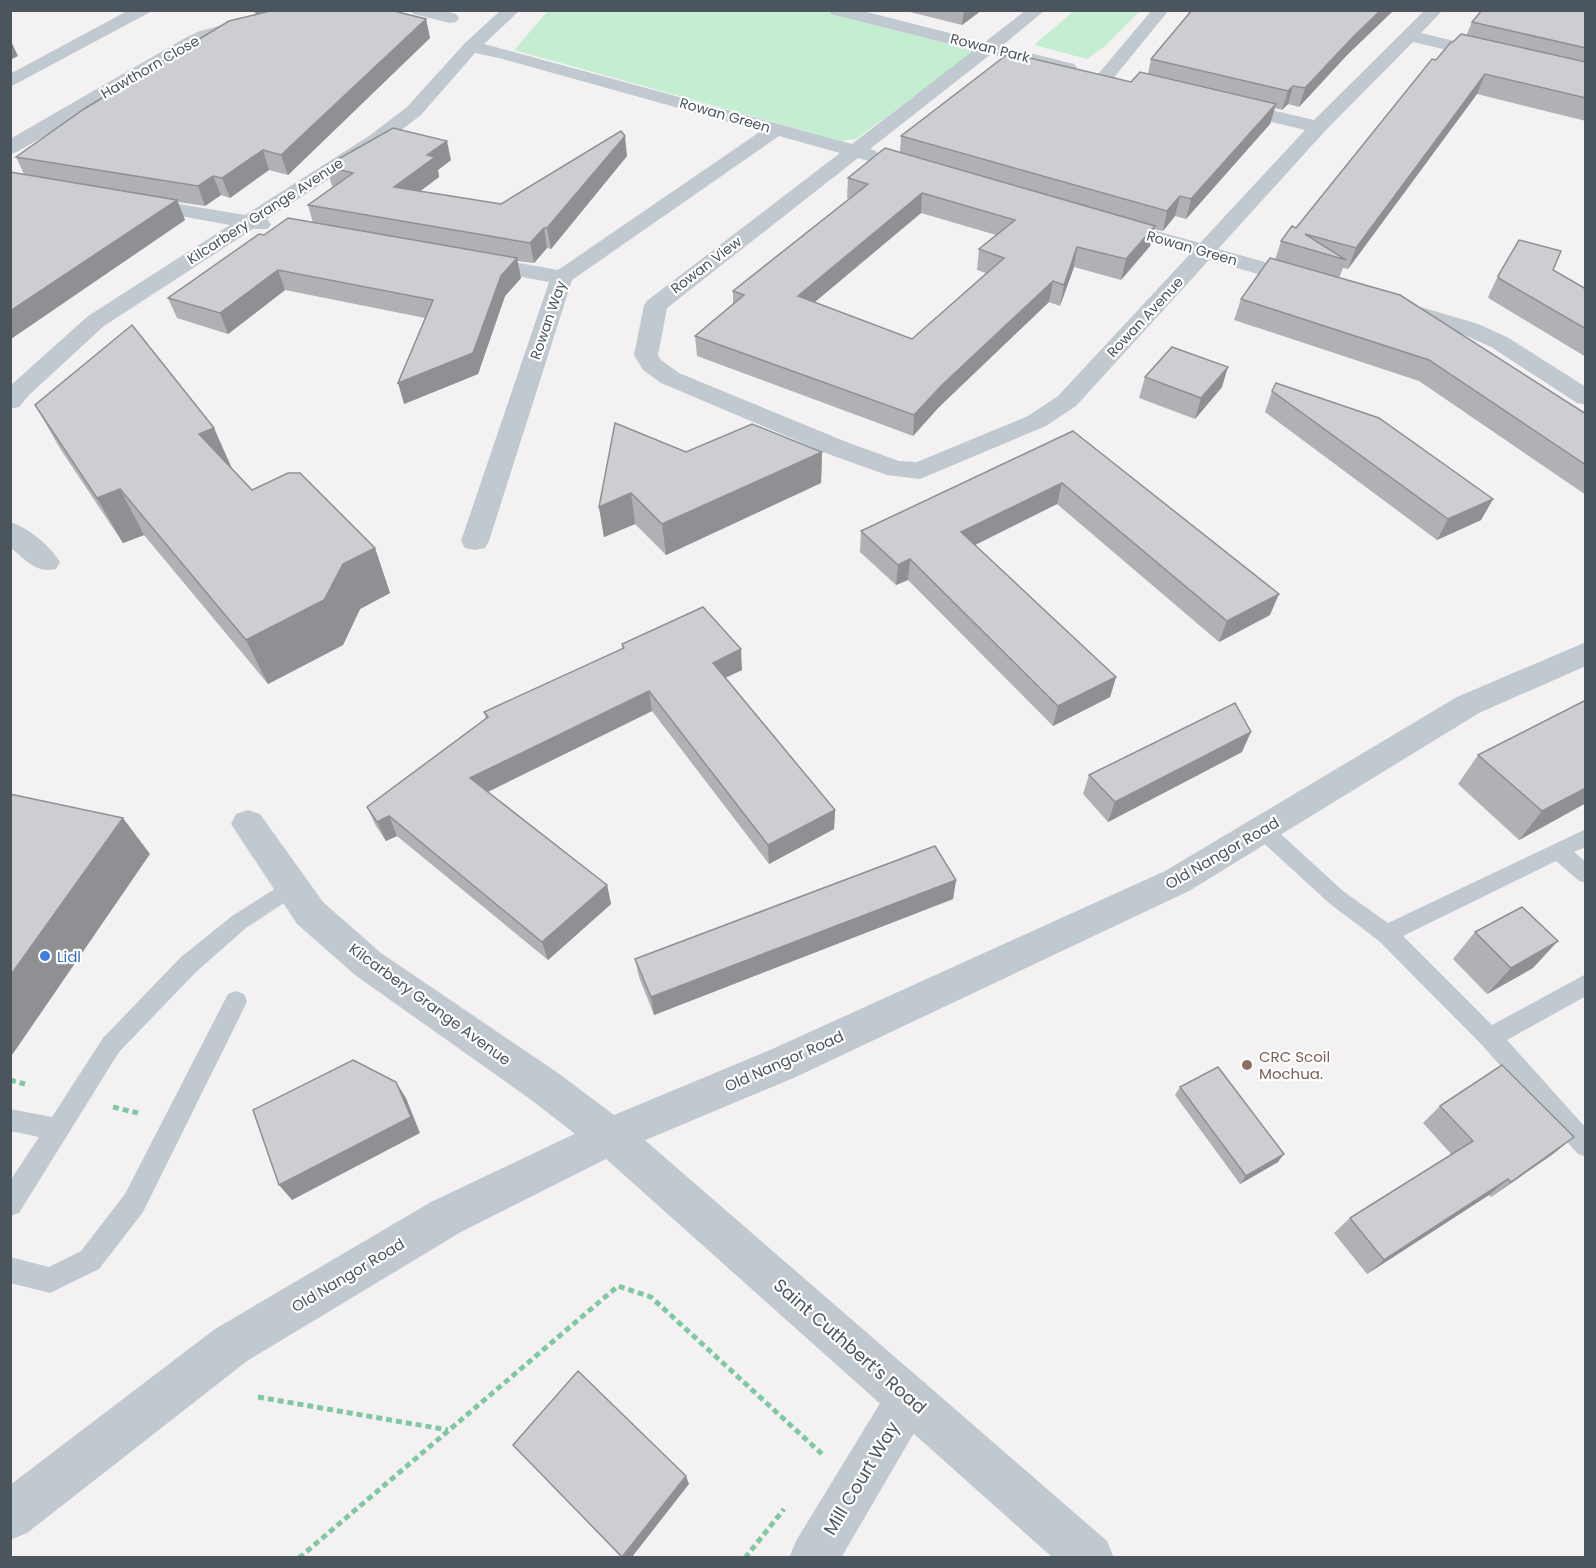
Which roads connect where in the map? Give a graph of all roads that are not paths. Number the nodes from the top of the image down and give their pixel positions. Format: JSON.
{"nodes":[{"id":1,"x":146,"y":10,"type":"edge"},
{"id":2,"x":300,"y":10,"type":"edge"},
{"id":3,"x":512,"y":10,"type":"edge"},
{"id":4,"x":837,"y":10,"type":"edge"},
{"id":5,"x":1037,"y":10,"type":"edge"},
{"id":6,"x":1161,"y":10,"type":"edge"},
{"id":7,"x":1435,"y":10,"type":"edge"},
{"id":8,"x":427,"y":11,"type":"edge"},
{"id":9,"x":450,"y":18,"type":"dead end"},
{"id":10,"x":1410,"y":36,"type":"junction"},
{"id":11,"x":471,"y":47,"type":"junction"},
{"id":12,"x":988,"y":48,"type":"junction"},
{"id":13,"x":1509,"y":60,"type":"edge"},
{"id":14,"x":1105,"y":77,"type":"junction"},
{"id":15,"x":10,"y":82,"type":"edge"},
{"id":16,"x":1128,"y":82,"type":"edge"},
{"id":17,"x":1206,"y":101,"type":"edge"},
{"id":18,"x":1318,"y":127,"type":"junction"},
{"id":19,"x":776,"y":129,"type":"junction"},
{"id":20,"x":10,"y":148,"type":"edge"},
{"id":21,"x":854,"y":151,"type":"junction"},
{"id":22,"x":888,"y":160,"type":"edge"},
{"id":23,"x":116,"y":200,"type":"edge"},
{"id":24,"x":1092,"y":219,"type":"edge"},
{"id":25,"x":250,"y":222,"type":"junction"},
{"id":26,"x":281,"y":228,"type":"edge"},
{"id":27,"x":1205,"y":251,"type":"junction"},
{"id":28,"x":456,"y":259,"type":"edge"},
{"id":29,"x":562,"y":277,"type":"junction"},
{"id":30,"x":1326,"y":286,"type":"edge"},
{"id":31,"x":1370,"y":299,"type":"edge"},
{"id":32,"x":14,"y":394,"type":"edge"},
{"id":33,"x":1586,"y":398,"type":"edge"},
{"id":34,"x":920,"y":471,"type":"joint"},
{"id":35,"x":10,"y":531,"type":"edge"},
{"id":36,"x":475,"y":541,"type":"dead end"},
{"id":37,"x":46,"y":562,"type":"dead end"},
{"id":38,"x":1586,"y":653,"type":"edge"},
{"id":39,"x":248,"y":824,"type":"dead end"},
{"id":40,"x":1264,"y":831,"type":"junction"},
{"id":41,"x":1586,"y":837,"type":"edge"},
{"id":42,"x":1558,"y":850,"type":"junction"},
{"id":43,"x":1586,"y":875,"type":"edge"},
{"id":44,"x":292,"y":887,"type":"junction"},
{"id":45,"x":1387,"y":934,"type":"junction"},
{"id":46,"x":1586,"y":984,"type":"edge"},
{"id":47,"x":236,"y":1001,"type":"dead end"},
{"id":48,"x":1490,"y":1038,"type":"junction"},
{"id":49,"x":10,"y":1120,"type":"edge"},
{"id":50,"x":57,"y":1129,"type":"junction"},
{"id":51,"x":610,"y":1136,"type":"junction"},
{"id":52,"x":1586,"y":1146,"type":"edge"},
{"id":53,"x":10,"y":1204,"type":"edge"},
{"id":54,"x":10,"y":1270,"type":"edge"},
{"id":55,"x":909,"y":1398,"type":"junction"},
{"id":56,"x":10,"y":1516,"type":"edge"},
{"id":57,"x":813,"y":1557,"type":"edge"},
{"id":58,"x":1090,"y":1557,"type":"edge"}],
"edges":[{"from":1,"to":15,"type":"street"},
{"from":2,"to":20,"type":"street","name":"Hawthorn Close"},
{"from":3,"to":11,"type":"street","name":"Kilcarbery Grange Avenue"},
{"from":4,"to":12,"type":"street","name":"Rowan Park"},
{"from":5,"to":12,"type":"street","name":"Rowan View"},
{"from":6,"to":14,"type":"street"},
{"from":7,"to":10,"type":"street","name":"Rowan Avenue"},
{"from":8,"to":9,"type":"street"},
{"from":10,"to":13,"type":"street"},
{"from":10,"to":18,"type":"street","name":"Rowan Avenue"},
{"from":11,"to":19,"type":"street","name":"Rowan Green"},
{"from":11,"to":25,"type":"street","name":"Kilcarbery Grange Avenue"},
{"from":12,"to":14,"type":"street","name":"Rowan Park"},
{"from":12,"to":21,"type":"street","name":"Rowan View"},
{"from":14,"to":16,"type":"street","name":"Rowan Park"},
{"from":17,"to":18,"type":"street"},
{"from":18,"to":27,"type":"street","name":"Rowan Avenue"},
{"from":19,"to":21,"type":"street","name":"Rowan Green"},
{"from":19,"to":29,"type":"street","name":"Rowan Way"},
{"from":21,"to":22,"type":"street","name":"Rowan Green"},
{"from":21,"to":34,"type":"street","name":"Rowan View"},
{"from":23,"to":25,"type":"street"},
{"from":24,"to":27,"type":"street","name":"Rowan Green"},
{"from":25,"to":26,"type":"street"},
{"from":25,"to":32,"type":"street","name":"Kilcarbery Grange Avenue"},
{"from":27,"to":30,"type":"street","name":"Rowan Green"},
{"from":27,"to":34,"type":"street","name":"Rowan Avenue"},
{"from":28,"to":29,"type":"street"},
{"from":29,"to":36,"type":"street","name":"Rowan Way"},
{"from":31,"to":33,"type":"street"},
{"from":35,"to":37,"type":"street"},
{"from":38,"to":40,"type":"street","name":"Old Nangor Road"},
{"from":39,"to":44,"type":"street","name":"Kilcarbery Grange Avenue"},
{"from":40,"to":45,"type":"lane"},
{"from":40,"to":51,"type":"street","name":"Old Nangor Road"},
{"from":41,"to":42,"type":"lane"},
{"from":42,"to":43,"type":"lane"},
{"from":42,"to":45,"type":"lane"},
{"from":44,"to":50,"type":"lane"},
{"from":44,"to":51,"type":"street","name":"Kilcarbery Grange Avenue"},
{"from":45,"to":48,"type":"lane"},
{"from":46,"to":48,"type":"lane"},
{"from":47,"to":54,"type":"lane"},
{"from":48,"to":52,"type":"lane"},
{"from":49,"to":50,"type":"lane"},
{"from":50,"to":53,"type":"lane"},
{"from":51,"to":55,"type":"street","name":"Saint Cuthbert’s Road"},
{"from":51,"to":56,"type":"street","name":"Old Nangor Road"},
{"from":55,"to":57,"type":"street","name":"Mill Court Way"},
{"from":55,"to":58,"type":"street","name":"Saint Cuthbert’s Road"}]}
